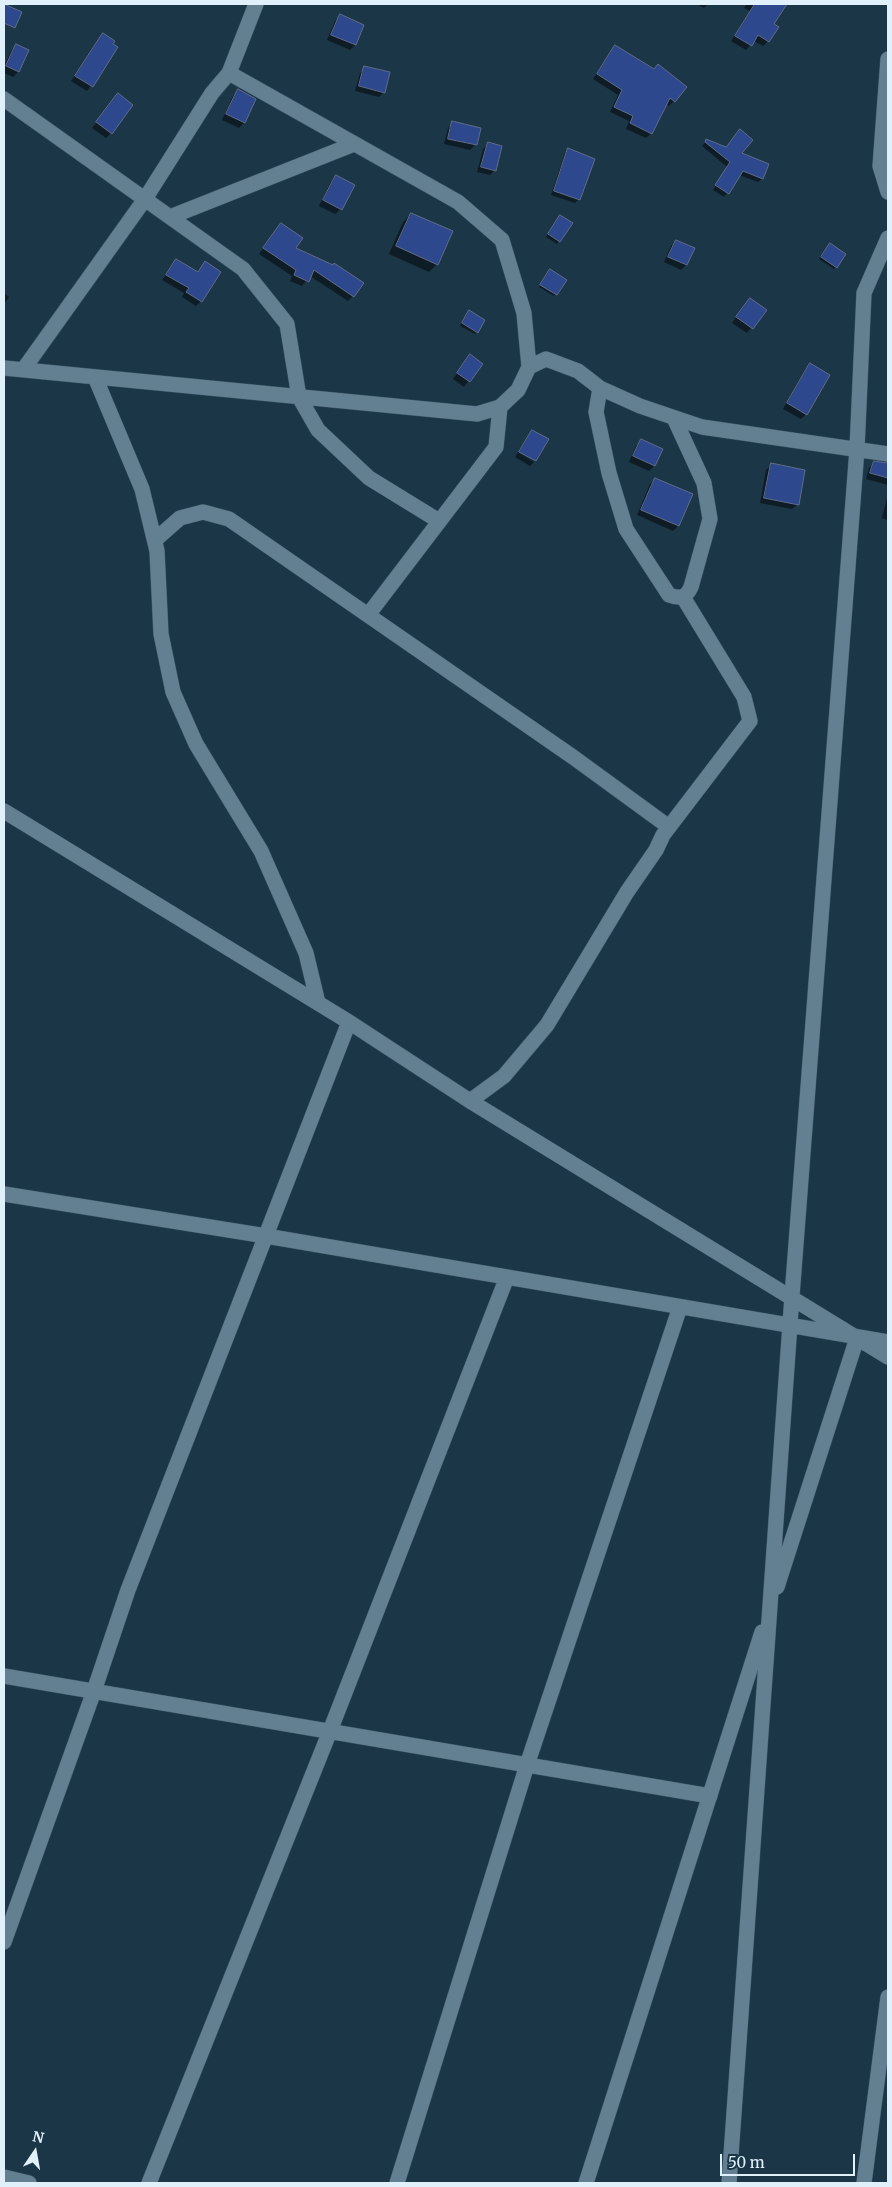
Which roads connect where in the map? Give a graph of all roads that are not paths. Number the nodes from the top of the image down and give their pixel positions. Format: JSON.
{"nodes":[{"id":1,"x":256,"y":4,"type":"edge"},
{"id":2,"x":888,"y":59,"type":"edge"},
{"id":3,"x":228,"y":73,"type":"junction"},
{"id":4,"x":4,"y":99,"type":"edge"},
{"id":5,"x":354,"y":144,"type":"junction"},
{"id":6,"x":888,"y":192,"type":"edge"},
{"id":7,"x":145,"y":199,"type":"junction"},
{"id":8,"x":170,"y":217,"type":"junction"},
{"id":9,"x":888,"y":238,"type":"edge"},
{"id":10,"x":529,"y":367,"type":"junction"},
{"id":11,"x":4,"y":368,"type":"edge"},
{"id":12,"x":23,"y":370,"type":"junction"},
{"id":13,"x":95,"y":377,"type":"junction"},
{"id":14,"x":600,"y":388,"type":"junction"},
{"id":15,"x":299,"y":397,"type":"junction"},
{"id":16,"x":500,"y":407,"type":"junction"},
{"id":17,"x":674,"y":418,"type":"junction"},
{"id":18,"x":857,"y":449,"type":"junction"},
{"id":19,"x":888,"y":454,"type":"edge"},
{"id":20,"x":439,"y":521,"type":"junction"},
{"id":21,"x":155,"y":540,"type":"junction"},
{"id":22,"x":683,"y":597,"type":"junction"},
{"id":23,"x":368,"y":615,"type":"junction"},
{"id":24,"x":4,"y":811,"type":"edge"},
{"id":25,"x":669,"y":827,"type":"junction"},
{"id":26,"x":318,"y":1002,"type":"junction"},
{"id":27,"x":349,"y":1022,"type":"junction"},
{"id":28,"x":470,"y":1101,"type":"junction"},
{"id":29,"x":4,"y":1194,"type":"edge"},
{"id":30,"x":266,"y":1236,"type":"junction"},
{"id":31,"x":507,"y":1277,"type":"junction"},
{"id":32,"x":792,"y":1296,"type":"junction"},
{"id":33,"x":680,"y":1307,"type":"junction"},
{"id":34,"x":790,"y":1326,"type":"junction"},
{"id":35,"x":857,"y":1338,"type":"junction"},
{"id":36,"x":888,"y":1342,"type":"edge"},
{"id":37,"x":888,"y":1357,"type":"edge"},
{"id":38,"x":770,"y":1609,"type":"junction"},
{"id":39,"x":4,"y":1676,"type":"edge"},
{"id":40,"x":94,"y":1691,"type":"junction"},
{"id":41,"x":330,"y":1731,"type":"junction"},
{"id":42,"x":527,"y":1765,"type":"junction"},
{"id":43,"x":710,"y":1796,"type":"junction"},
{"id":44,"x":4,"y":1942,"type":"edge"},
{"id":45,"x":888,"y":1997,"type":"edge"},
{"id":46,"x":4,"y":2177,"type":"edge"},
{"id":47,"x":29,"y":2183,"type":"edge"},
{"id":48,"x":148,"y":2183,"type":"edge"},
{"id":49,"x":396,"y":2183,"type":"edge"},
{"id":50,"x":586,"y":2183,"type":"edge"},
{"id":51,"x":729,"y":2183,"type":"edge"},
{"id":52,"x":864,"y":2183,"type":"edge"}],
"edges":[{"from":1,"to":3,"type":"street"},
{"from":2,"to":6,"type":"street"},
{"from":3,"to":5,"type":"street"},
{"from":3,"to":7,"type":"street"},
{"from":4,"to":7,"type":"street"},
{"from":5,"to":8,"type":"street"},
{"from":5,"to":10,"type":"street"},
{"from":7,"to":8,"type":"street"},
{"from":7,"to":12,"type":"street"},
{"from":8,"to":15,"type":"street"},
{"from":9,"to":18,"type":"street"},
{"from":10,"to":14,"type":"street"},
{"from":10,"to":16,"type":"street"},
{"from":11,"to":12,"type":"street"},
{"from":12,"to":13,"type":"street"},
{"from":13,"to":15,"type":"street"},
{"from":13,"to":21,"type":"street"},
{"from":14,"to":17,"type":"street"},
{"from":14,"to":22,"type":"street"},
{"from":15,"to":16,"type":"street"},
{"from":15,"to":20,"type":"street"},
{"from":16,"to":20,"type":"street"},
{"from":17,"to":18,"type":"street"},
{"from":17,"to":22,"type":"street"},
{"from":18,"to":19,"type":"street"},
{"from":18,"to":32,"type":"street"},
{"from":20,"to":23,"type":"street"},
{"from":21,"to":23,"type":"street"},
{"from":21,"to":26,"type":"street"},
{"from":22,"to":25,"type":"street"},
{"from":23,"to":25,"type":"street"},
{"from":24,"to":26,"type":"street"},
{"from":25,"to":28,"type":"street"},
{"from":26,"to":27,"type":"street"},
{"from":27,"to":28,"type":"street"},
{"from":27,"to":30,"type":"street"},
{"from":28,"to":32,"type":"street"},
{"from":29,"to":30,"type":"street"},
{"from":30,"to":31,"type":"street"},
{"from":30,"to":40,"type":"street"},
{"from":31,"to":33,"type":"street"},
{"from":31,"to":41,"type":"street"},
{"from":32,"to":34,"type":"street"},
{"from":32,"to":35,"type":"street"},
{"from":33,"to":34,"type":"street"},
{"from":33,"to":42,"type":"street"},
{"from":34,"to":35,"type":"street"},
{"from":34,"to":38,"type":"street"},
{"from":35,"to":36,"type":"street"},
{"from":35,"to":37,"type":"street"},
{"from":35,"to":38,"type":"street"},
{"from":38,"to":43,"type":"street"},
{"from":38,"to":51,"type":"street"},
{"from":39,"to":40,"type":"street"},
{"from":40,"to":41,"type":"street"},
{"from":40,"to":44,"type":"street"},
{"from":41,"to":42,"type":"street"},
{"from":41,"to":48,"type":"street"},
{"from":42,"to":43,"type":"street"},
{"from":42,"to":49,"type":"street"},
{"from":43,"to":50,"type":"street"},
{"from":45,"to":52,"type":"street"},
{"from":46,"to":47,"type":"street"}]}
